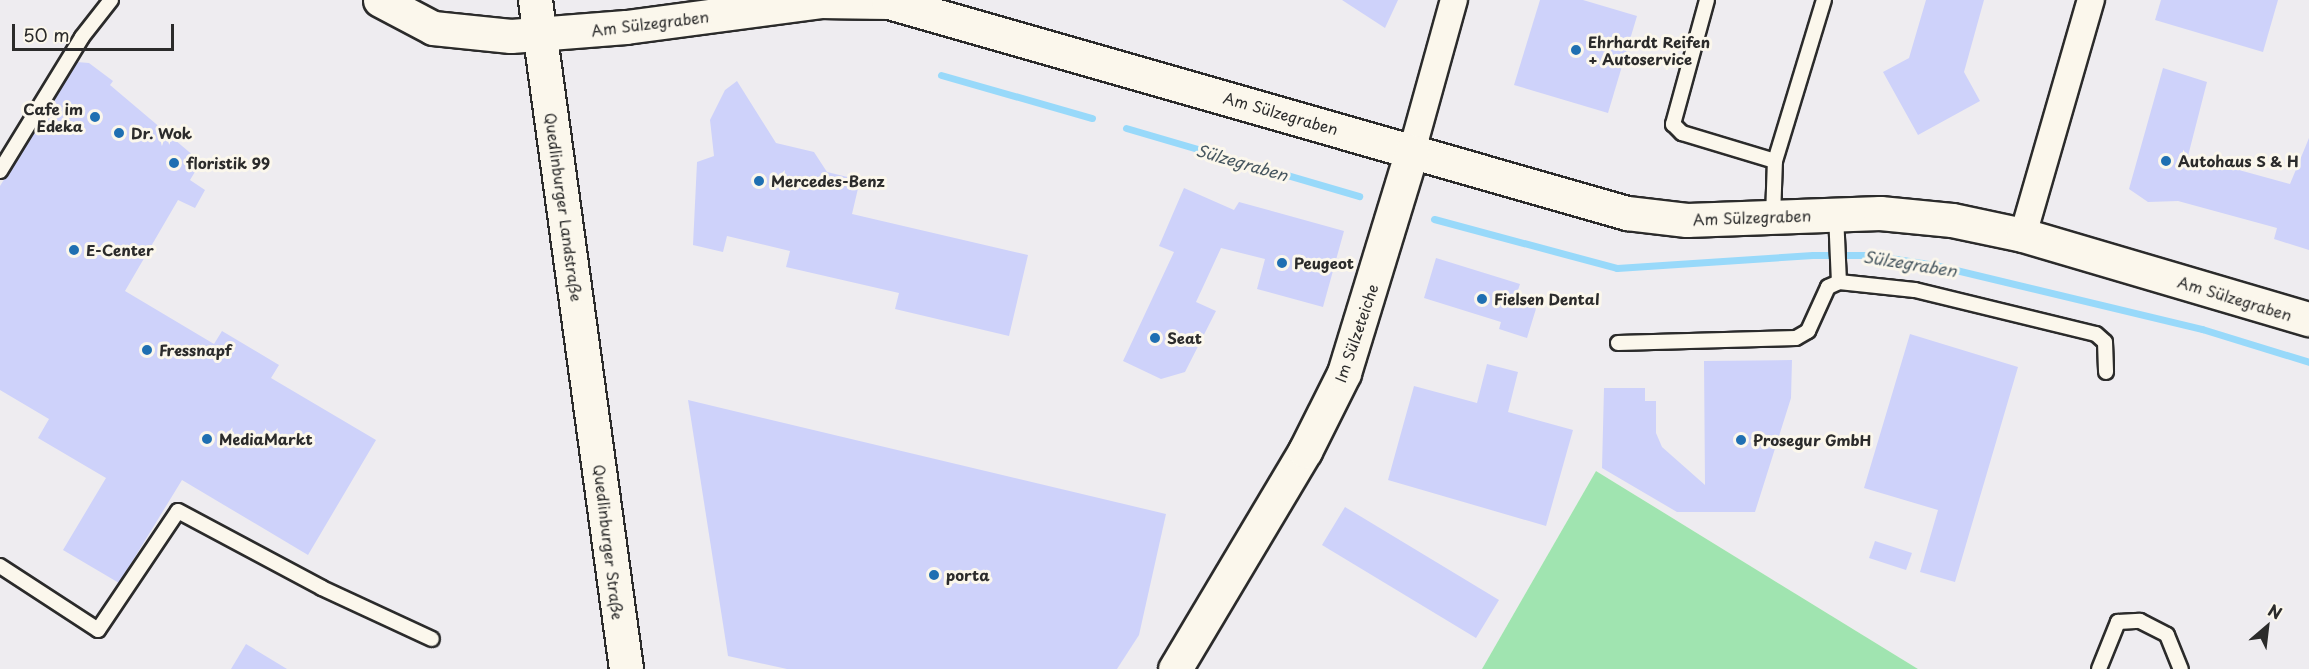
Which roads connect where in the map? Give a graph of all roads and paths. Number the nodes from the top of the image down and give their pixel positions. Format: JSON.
{"nodes":[{"id":1,"x":111,"y":0,"type":"edge"},
{"id":2,"x":380,"y":0,"type":"edge"},
{"id":3,"x":535,"y":0,"type":"edge"},
{"id":4,"x":1454,"y":0,"type":"edge"},
{"id":5,"x":1707,"y":0,"type":"edge"},
{"id":6,"x":1824,"y":0,"type":"edge"},
{"id":7,"x":2091,"y":0,"type":"edge"},
{"id":8,"x":539,"y":35,"type":"junction"},
{"id":9,"x":1412,"y":151,"type":"junction"},
{"id":10,"x":1775,"y":161,"type":"junction"},
{"id":11,"x":0,"y":171,"type":"edge"},
{"id":12,"x":1773,"y":217,"type":"junction"},
{"id":13,"x":1837,"y":229,"type":"junction"},
{"id":14,"x":2023,"y":235,"type":"junction"},
{"id":15,"x":1838,"y":276,"type":"junction"},
{"id":16,"x":2309,"y":319,"type":"edge"},
{"id":17,"x":1618,"y":343,"type":"dead end"},
{"id":18,"x":2106,"y":372,"type":"dead end"},
{"id":19,"x":593,"y":414,"type":"joint"},
{"id":20,"x":0,"y":566,"type":"edge"},
{"id":21,"x":432,"y":639,"type":"dead end"},
{"id":22,"x":626,"y":669,"type":"edge"},
{"id":23,"x":1175,"y":669,"type":"edge"},
{"id":24,"x":2099,"y":669,"type":"edge"},
{"id":25,"x":2181,"y":669,"type":"edge"}],
"edges":[{"from":1,"to":11,"type":"lane"},
{"from":2,"to":8,"type":"street","name":"Am Sülzegraben"},
{"from":3,"to":8,"type":"street","name":"Quedlinburger Landstraße"},
{"from":4,"to":9,"type":"street","name":"Im Sülzeteiche"},
{"from":5,"to":10,"type":"lane"},
{"from":6,"to":10,"type":"lane"},
{"from":7,"to":14,"type":"street"},
{"from":8,"to":9,"type":"street","name":"Am Sülzegraben"},
{"from":8,"to":19,"type":"street","name":"Quedlinburger Landstraße"},
{"from":9,"to":12,"type":"street","name":"Am Sülzegraben"},
{"from":9,"to":23,"type":"street","name":"Im Sülzeteiche"},
{"from":10,"to":12,"type":"lane"},
{"from":12,"to":13,"type":"street","name":"Am Sülzegraben"},
{"from":13,"to":14,"type":"street","name":"Am Sülzegraben"},
{"from":13,"to":15,"type":"lane"},
{"from":14,"to":16,"type":"street","name":"Am Sülzegraben"},
{"from":15,"to":17,"type":"lane"},
{"from":15,"to":18,"type":"lane"},
{"from":19,"to":22,"type":"street","name":"Quedlinburger Straße"},
{"from":20,"to":21,"type":"lane"},
{"from":24,"to":25,"type":"lane"}]}
